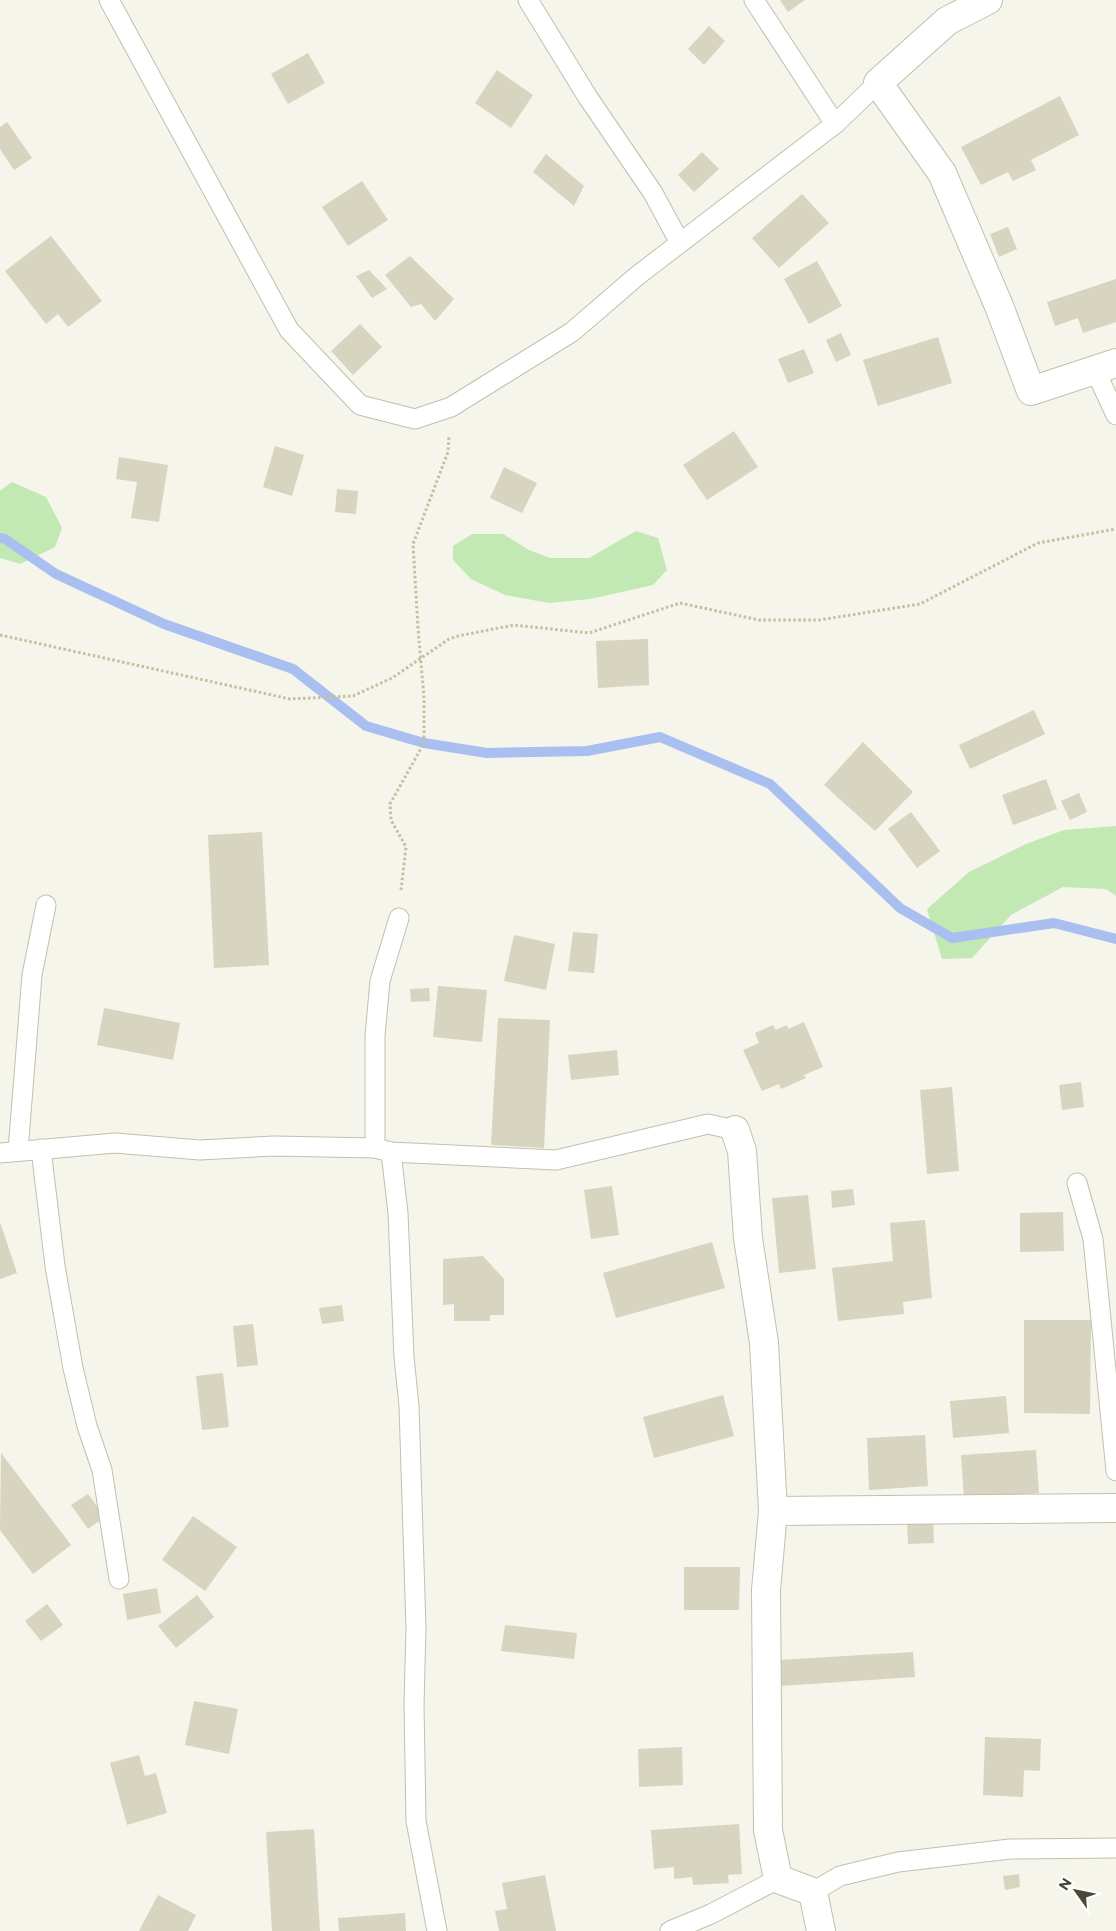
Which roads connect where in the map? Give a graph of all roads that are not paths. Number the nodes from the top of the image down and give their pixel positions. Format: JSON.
{"nodes":[{"id":1,"x":109,"y":0,"type":"edge"},
{"id":2,"x":528,"y":0,"type":"edge"},
{"id":3,"x":754,"y":0,"type":"edge"},
{"id":4,"x":988,"y":0,"type":"edge"},
{"id":5,"x":878,"y":83,"type":"junction"},
{"id":6,"x":835,"y":124,"type":"junction"},
{"id":7,"x":680,"y":243,"type":"junction"},
{"id":8,"x":1105,"y":366,"type":"edge"},
{"id":9,"x":1116,"y":414,"type":"edge"},
{"id":10,"x":46,"y":905,"type":"dead end"},
{"id":11,"x":399,"y":918,"type":"road end"},
{"id":12,"x":735,"y":1130,"type":"joint"},
{"id":13,"x":41,"y":1149,"type":"junction"},
{"id":14,"x":383,"y":1150,"type":"junction"},
{"id":15,"x":9,"y":1152,"type":"edge"},
{"id":16,"x":1077,"y":1183,"type":"dead end"},
{"id":17,"x":1116,"y":1471,"type":"edge"},
{"id":18,"x":1116,"y":1508,"type":"edge"},
{"id":19,"x":773,"y":1511,"type":"junction"},
{"id":20,"x":119,"y":1579,"type":"dead end"},
{"id":21,"x":1116,"y":1848,"type":"edge"},
{"id":22,"x":778,"y":1879,"type":"junction"},
{"id":23,"x":813,"y":1892,"type":"junction"},
{"id":24,"x":437,"y":1931,"type":"edge"},
{"id":25,"x":670,"y":1931,"type":"edge"},
{"id":26,"x":822,"y":1931,"type":"edge"}],
"edges":[{"from":1,"to":7,"type":"lane"},
{"from":2,"to":7,"type":"lane"},
{"from":3,"to":6,"type":"lane"},
{"from":4,"to":5,"type":"street"},
{"from":5,"to":6,"type":"lane"},
{"from":5,"to":8,"type":"street"},
{"from":6,"to":7,"type":"lane"},
{"from":8,"to":9,"type":"lane"},
{"from":10,"to":15,"type":"lane"},
{"from":11,"to":14,"type":"lane"},
{"from":12,"to":14,"type":"lane"},
{"from":12,"to":19,"type":"street"},
{"from":13,"to":14,"type":"lane"},
{"from":13,"to":15,"type":"lane"},
{"from":13,"to":20,"type":"lane"},
{"from":14,"to":24,"type":"lane"},
{"from":16,"to":17,"type":"lane"},
{"from":18,"to":19,"type":"street"},
{"from":19,"to":22,"type":"street"},
{"from":21,"to":23,"type":"lane"},
{"from":22,"to":23,"type":"street"},
{"from":22,"to":25,"type":"lane"},
{"from":23,"to":26,"type":"street"}]}
